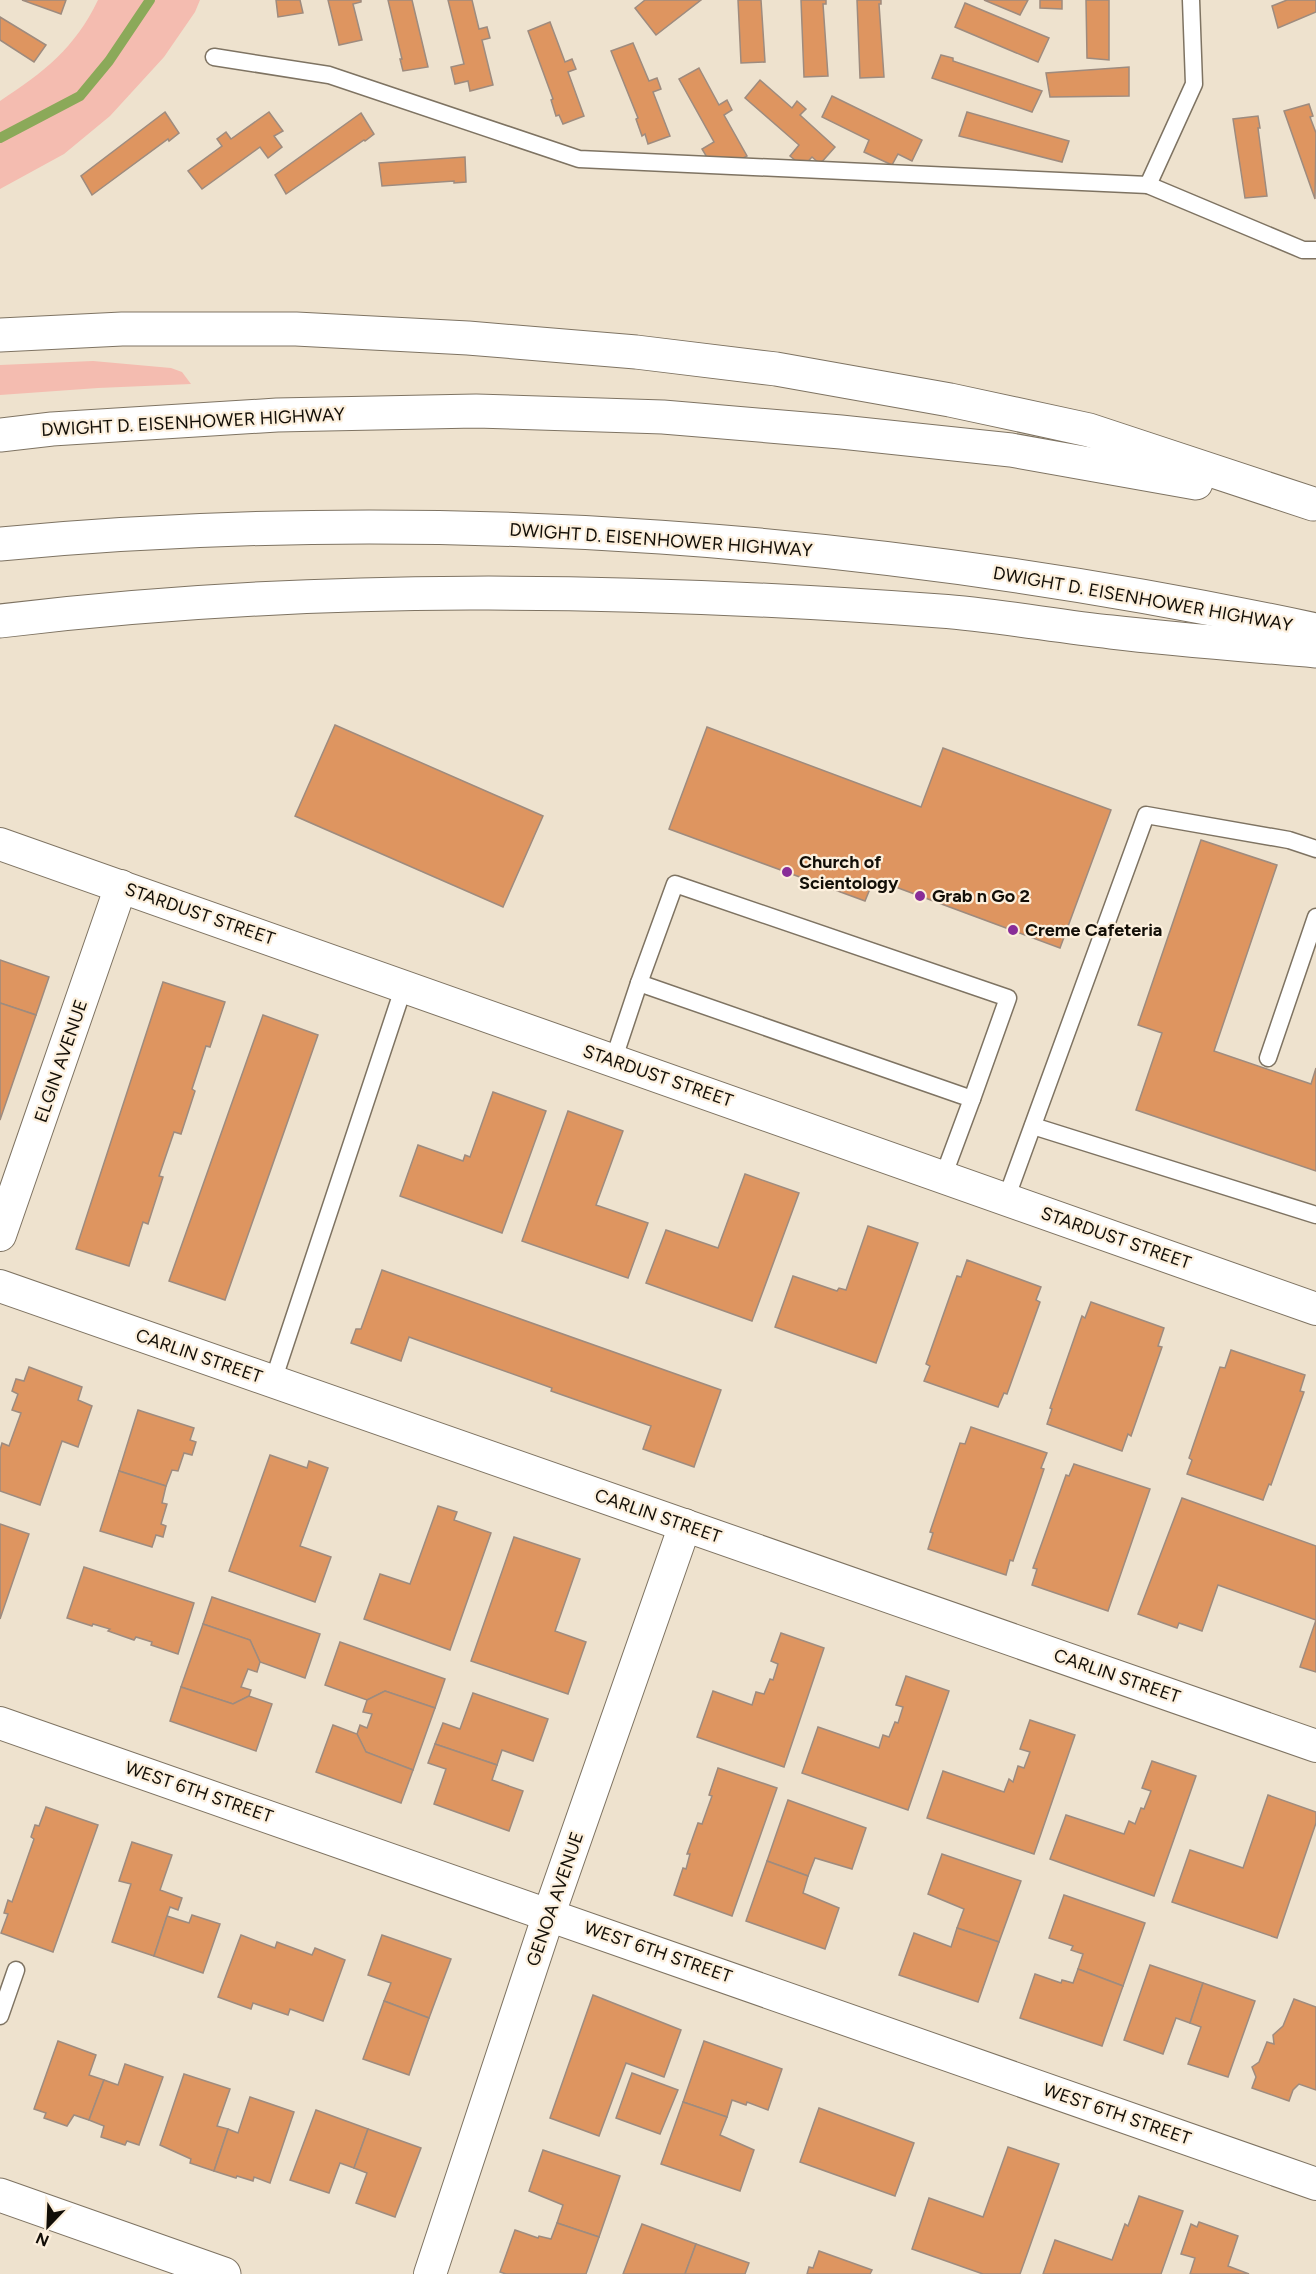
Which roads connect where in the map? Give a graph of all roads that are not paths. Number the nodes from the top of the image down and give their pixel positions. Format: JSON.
{"nodes":[{"id":1,"x":1191,"y":0,"type":"edge"},
{"id":2,"x":214,"y":57,"type":"dead end"},
{"id":3,"x":1148,"y":185,"type":"junction"},
{"id":4,"x":1316,"y":250,"type":"edge"},
{"id":5,"x":0,"y":335,"type":"edge"},
{"id":6,"x":0,"y":435,"type":"edge"},
{"id":7,"x":1315,"y":505,"type":"edge"},
{"id":8,"x":0,"y":544,"type":"edge"},
{"id":9,"x":0,"y":621,"type":"edge"},
{"id":10,"x":1316,"y":630,"type":"edge"},
{"id":11,"x":1316,"y":651,"type":"edge"},
{"id":12,"x":0,"y":844,"type":"edge"},
{"id":13,"x":1316,"y":849,"type":"edge"},
{"id":14,"x":122,"y":886,"type":"junction"},
{"id":15,"x":1316,"y":917,"type":"edge"},
{"id":16,"x":639,"y":983,"type":"junction"},
{"id":17,"x":405,"y":986,"type":"junction"},
{"id":18,"x":1268,"y":1058,"type":"dead end"},
{"id":19,"x":614,"y":1061,"type":"junction"},
{"id":20,"x":972,"y":1099,"type":"junction"},
{"id":21,"x":1033,"y":1126,"type":"junction"},
{"id":22,"x":944,"y":1177,"type":"junction"},
{"id":23,"x":1006,"y":1199,"type":"junction"},
{"id":24,"x":1316,"y":1215,"type":"edge"},
{"id":25,"x":0,"y":1235,"type":"edge"},
{"id":26,"x":0,"y":1287,"type":"edge"},
{"id":27,"x":1316,"y":1309,"type":"edge"},
{"id":28,"x":273,"y":1382,"type":"junction"},
{"id":29,"x":685,"y":1525,"type":"junction"},
{"id":30,"x":0,"y":1723,"type":"edge"},
{"id":31,"x":1316,"y":1746,"type":"edge"},
{"id":32,"x":549,"y":1914,"type":"junction"},
{"id":33,"x":16,"y":1970,"type":"dead end"},
{"id":34,"x":0,"y":2016,"type":"edge"},
{"id":35,"x":1316,"y":2184,"type":"edge"},
{"id":36,"x":0,"y":2195,"type":"edge"},
{"id":37,"x":225,"y":2274,"type":"edge"},
{"id":38,"x":430,"y":2274,"type":"edge"}],
"edges":[{"from":1,"to":3,"type":"lane"},
{"from":2,"to":3,"type":"lane"},
{"from":3,"to":4,"type":"lane"},
{"from":5,"to":7,"type":"main road"},
{"from":6,"to":7,"type":"main road","name":"DWIGHT D. EISENHOWER HIGHWAY"},
{"from":8,"to":10,"type":"main road","name":"DWIGHT D. EISENHOWER HIGHWAY"},
{"from":9,"to":11,"type":"main road"},
{"from":12,"to":14,"type":"street","name":"STARDUST STREET"},
{"from":13,"to":21,"type":"lane"},
{"from":14,"to":17,"type":"street","name":"STARDUST STREET"},
{"from":14,"to":25,"type":"street","name":"ELGIN AVENUE"},
{"from":15,"to":18,"type":"lane"},
{"from":16,"to":19,"type":"lane"},
{"from":16,"to":20,"type":"lane"},
{"from":16,"to":20,"type":"lane"},
{"from":17,"to":19,"type":"street","name":"STARDUST STREET"},
{"from":17,"to":28,"type":"lane"},
{"from":19,"to":22,"type":"street","name":"STARDUST STREET"},
{"from":20,"to":22,"type":"lane"},
{"from":21,"to":23,"type":"lane"},
{"from":21,"to":24,"type":"lane"},
{"from":22,"to":23,"type":"street","name":"STARDUST STREET"},
{"from":23,"to":27,"type":"street","name":"STARDUST STREET"},
{"from":26,"to":28,"type":"street","name":"CARLIN STREET"},
{"from":28,"to":29,"type":"street","name":"CARLIN STREET"},
{"from":29,"to":31,"type":"street","name":"CARLIN STREET"},
{"from":29,"to":32,"type":"street","name":"GENOA AVENUE"},
{"from":30,"to":32,"type":"street","name":"WEST 6TH STREET"},
{"from":32,"to":35,"type":"street","name":"WEST 6TH STREET"},
{"from":32,"to":38,"type":"street","name":"GENOA AVENUE"},
{"from":33,"to":34,"type":"lane"},
{"from":36,"to":37,"type":"main road"}]}
